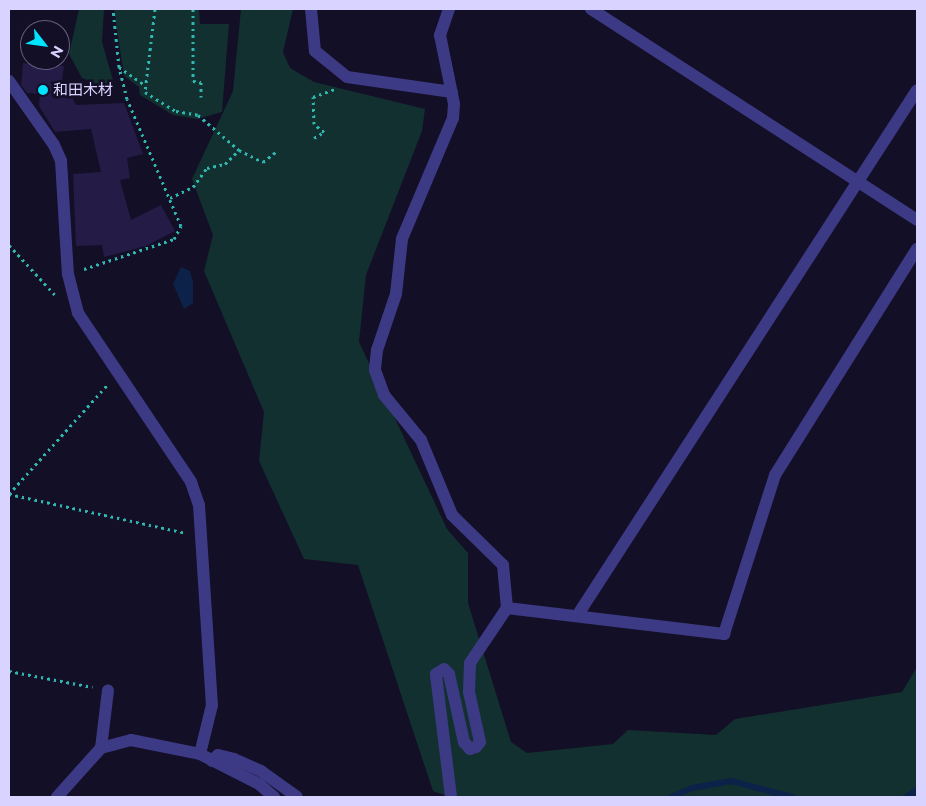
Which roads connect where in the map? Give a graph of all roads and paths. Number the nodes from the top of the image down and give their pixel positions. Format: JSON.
{"nodes":[{"id":1,"x":113,"y":9,"type":"edge"},
{"id":2,"x":155,"y":9,"type":"edge"},
{"id":3,"x":193,"y":9,"type":"edge"},
{"id":4,"x":311,"y":9,"type":"edge"},
{"id":5,"x":449,"y":9,"type":"edge"},
{"id":6,"x":591,"y":9,"type":"edge"},
{"id":7,"x":119,"y":67,"type":"junction"},
{"id":8,"x":362,"y":79,"type":"junction"},
{"id":9,"x":9,"y":81,"type":"edge"},
{"id":10,"x":145,"y":85,"type":"junction"},
{"id":11,"x":917,"y":90,"type":"edge"},
{"id":12,"x":452,"y":92,"type":"junction"},
{"id":13,"x":201,"y":97,"type":"dead end"},
{"id":14,"x":314,"y":138,"type":"dead end"},
{"id":15,"x":239,"y":150,"type":"junction"},
{"id":16,"x":276,"y":152,"type":"dead end"},
{"id":17,"x":858,"y":181,"type":"junction"},
{"id":18,"x":170,"y":198,"type":"junction"},
{"id":19,"x":917,"y":220,"type":"edge"},
{"id":20,"x":9,"y":245,"type":"edge"},
{"id":21,"x":917,"y":249,"type":"edge"},
{"id":22,"x":68,"y":274,"type":"junction"},
{"id":23,"x":78,"y":313,"type":"junction"},
{"id":24,"x":118,"y":374,"type":"junction"},
{"id":25,"x":9,"y":494,"type":"edge"},
{"id":26,"x":201,"y":536,"type":"junction"},
{"id":27,"x":507,"y":608,"type":"junction"},
{"id":28,"x":577,"y":616,"type":"junction"},
{"id":29,"x":9,"y":671,"type":"edge"},
{"id":30,"x":108,"y":690,"type":"joint"},
{"id":31,"x":101,"y":748,"type":"junction"},
{"id":32,"x":200,"y":754,"type":"junction"},
{"id":33,"x":212,"y":760,"type":"junction"},
{"id":34,"x":57,"y":797,"type":"edge"},
{"id":35,"x":274,"y":797,"type":"edge"},
{"id":36,"x":298,"y":797,"type":"edge"},
{"id":37,"x":451,"y":797,"type":"edge"}],
"edges":[{"from":1,"to":7,"type":"path"},
{"from":2,"to":10,"type":"path"},
{"from":3,"to":13,"type":"path"},
{"from":4,"to":8,"type":"street"},
{"from":5,"to":12,"type":"street"},
{"from":6,"to":17,"type":"street"},
{"from":7,"to":10,"type":"path"},
{"from":7,"to":18,"type":"path"},
{"from":8,"to":12,"type":"street"},
{"from":8,"to":14,"type":"path"},
{"from":9,"to":22,"type":"street"},
{"from":10,"to":15,"type":"path"},
{"from":11,"to":17,"type":"street"},
{"from":12,"to":27,"type":"street"},
{"from":15,"to":16,"type":"path"},
{"from":15,"to":18,"type":"path"},
{"from":17,"to":19,"type":"street"},
{"from":17,"to":28,"type":"street"},
{"from":18,"to":22,"type":"path"},
{"from":20,"to":23,"type":"path"},
{"from":21,"to":28,"type":"street"},
{"from":22,"to":23,"type":"street"},
{"from":23,"to":24,"type":"street"},
{"from":24,"to":25,"type":"path"},
{"from":24,"to":26,"type":"street"},
{"from":25,"to":26,"type":"path"},
{"from":26,"to":32,"type":"street"},
{"from":27,"to":28,"type":"street"},
{"from":27,"to":37,"type":"street"},
{"from":29,"to":30,"type":"path"},
{"from":30,"to":31,"type":"street"},
{"from":31,"to":32,"type":"street"},
{"from":31,"to":34,"type":"street"},
{"from":32,"to":33,"type":"street"},
{"from":33,"to":35,"type":"street"},
{"from":33,"to":36,"type":"street"}]}
